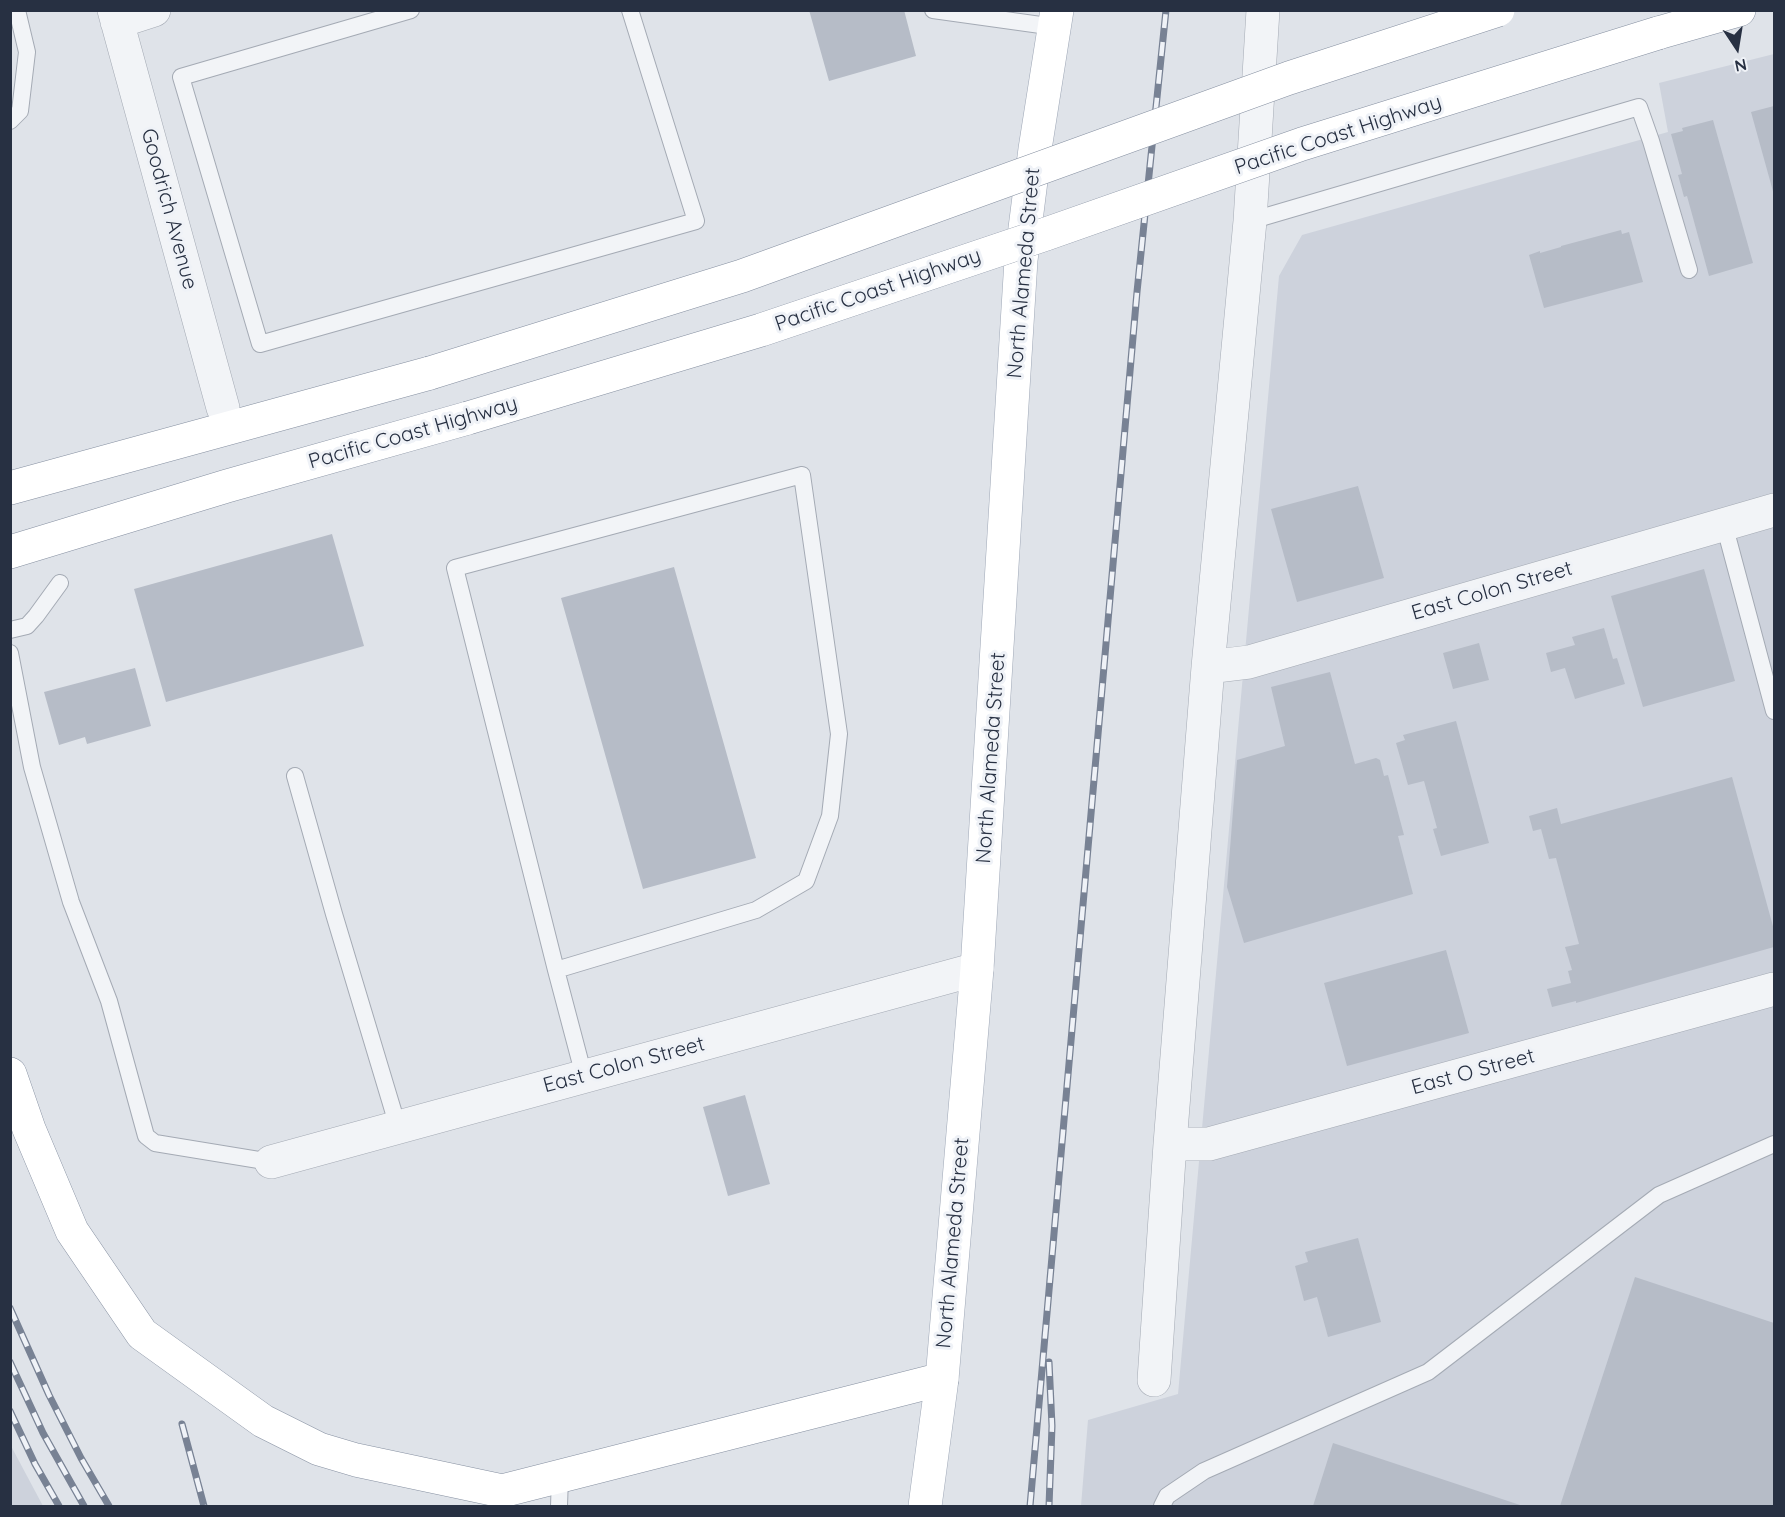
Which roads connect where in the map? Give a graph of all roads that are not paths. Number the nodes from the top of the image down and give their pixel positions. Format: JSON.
{"nodes":[{"id":1,"x":17,"y":10,"type":"edge"},
{"id":2,"x":154,"y":10,"type":"edge"},
{"id":3,"x":411,"y":10,"type":"edge"},
{"id":4,"x":630,"y":10,"type":"edge"},
{"id":5,"x":933,"y":10,"type":"edge"},
{"id":6,"x":1263,"y":10,"type":"edge"},
{"id":7,"x":1498,"y":10,"type":"edge"},
{"id":8,"x":1739,"y":10,"type":"edge"},
{"id":9,"x":115,"y":16,"type":"edge"},
{"id":10,"x":1056,"y":19,"type":"edge"},
{"id":11,"x":10,"y":122,"type":"edge"},
{"id":12,"x":1250,"y":221,"type":"junction"},
{"id":13,"x":1689,"y":270,"type":"dead end"},
{"id":14,"x":224,"y":408,"type":"dead end"},
{"id":15,"x":10,"y":488,"type":"edge"},
{"id":16,"x":1774,"y":510,"type":"edge"},
{"id":17,"x":1724,"y":524,"type":"junction"},
{"id":18,"x":10,"y":552,"type":"edge"},
{"id":19,"x":60,"y":583,"type":"dead end"},
{"id":20,"x":10,"y":630,"type":"edge"},
{"id":21,"x":10,"y":653,"type":"edge"},
{"id":22,"x":1208,"y":667,"type":"junction"},
{"id":23,"x":1774,"y":711,"type":"edge"},
{"id":24,"x":295,"y":776,"type":"dead end"},
{"id":25,"x":977,"y":969,"type":"junction"},
{"id":26,"x":556,"y":970,"type":"junction"},
{"id":27,"x":1774,"y":989,"type":"edge"},
{"id":28,"x":10,"y":1074,"type":"edge"},
{"id":29,"x":584,"y":1076,"type":"junction"},
{"id":30,"x":398,"y":1127,"type":"junction"},
{"id":31,"x":1170,"y":1144,"type":"junction"},
{"id":32,"x":1774,"y":1144,"type":"edge"},
{"id":33,"x":271,"y":1162,"type":"joint"},
{"id":34,"x":942,"y":1379,"type":"junction"},
{"id":35,"x":1154,"y":1380,"type":"dead end"},
{"id":36,"x":559,"y":1492,"type":"edge"},
{"id":37,"x":926,"y":1506,"type":"edge"},
{"id":38,"x":1162,"y":1506,"type":"edge"}],
"edges":[{"from":1,"to":11,"type":"lane"},
{"from":2,"to":9,"type":"street"},
{"from":3,"to":4,"type":"lane"},
{"from":5,"to":10,"type":"lane"},
{"from":6,"to":12,"type":"street"},
{"from":7,"to":15,"type":"main road","bridge":true},
{"from":8,"to":18,"type":"main road","name":"Pacific Coast Highway","bridge":true},
{"from":9,"to":14,"type":"street","name":"Goodrich Avenue"},
{"from":10,"to":25,"type":"main road","name":"North Alameda Street"},
{"from":12,"to":13,"type":"lane"},
{"from":12,"to":22,"type":"street"},
{"from":16,"to":17,"type":"street","name":"East Colon Street"},
{"from":17,"to":22,"type":"street","name":"East Colon Street"},
{"from":17,"to":23,"type":"lane"},
{"from":19,"to":20,"type":"lane"},
{"from":21,"to":33,"type":"lane"},
{"from":22,"to":31,"type":"street"},
{"from":24,"to":30,"type":"lane"},
{"from":25,"to":29,"type":"street","name":"East Colon Street"},
{"from":25,"to":34,"type":"main road","name":"North Alameda Street"},
{"from":26,"to":26,"type":"lane"},
{"from":26,"to":29,"type":"lane"},
{"from":27,"to":31,"type":"street","name":"East O Street"},
{"from":28,"to":36,"type":"main road"},
{"from":29,"to":30,"type":"street","name":"East Colon Street"},
{"from":30,"to":33,"type":"street","name":"East Colon Street"},
{"from":31,"to":35,"type":"street"},
{"from":32,"to":38,"type":"lane"},
{"from":34,"to":36,"type":"main road"},
{"from":34,"to":37,"type":"main road","name":"North Alameda Street"}]}
